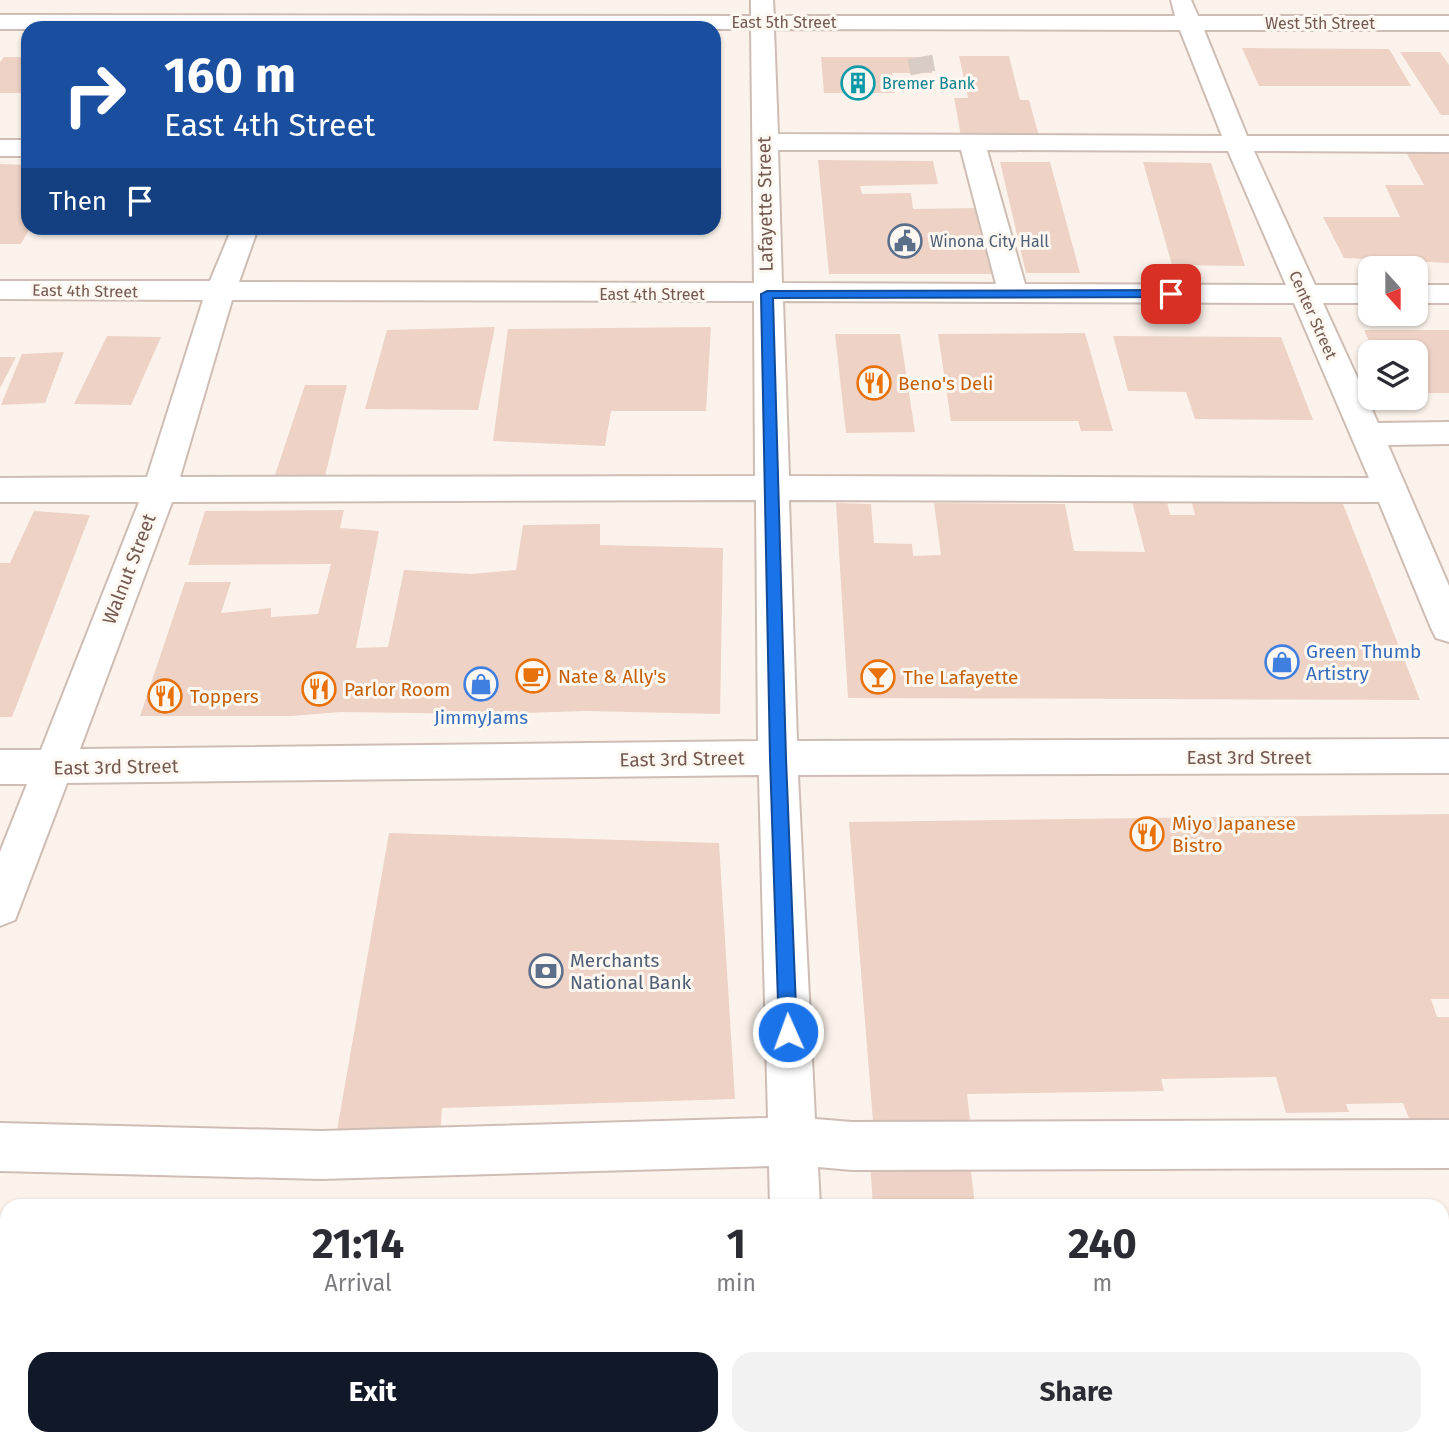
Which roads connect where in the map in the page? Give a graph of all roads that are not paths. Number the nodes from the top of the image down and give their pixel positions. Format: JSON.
{"nodes":[{"id":1,"x":762,"y":11,"type":"edge"},
{"id":2,"x":967,"y":11,"type":"edge"},
{"id":3,"x":1186,"y":12,"type":"edge"},
{"id":4,"x":325,"y":16,"type":"edge"},
{"id":5,"x":54,"y":21,"type":"edge"},
{"id":6,"x":0,"y":22,"type":"edge"},
{"id":7,"x":21,"y":22,"type":"edge"},
{"id":8,"x":1449,"y":23,"type":"edge"},
{"id":9,"x":765,"y":142,"type":"junction"},
{"id":10,"x":972,"y":143,"type":"junction"},
{"id":11,"x":1238,"y":144,"type":"junction"},
{"id":12,"x":1449,"y":144,"type":"edge"},
{"id":13,"x":0,"y":148,"type":"edge"},
{"id":14,"x":21,"y":148,"type":"edge"},
{"id":15,"x":242,"y":235,"type":"edge"},
{"id":16,"x":0,"y":290,"type":"edge"},
{"id":17,"x":221,"y":293,"type":"junction"},
{"id":18,"x":767,"y":294,"type":"junction"},
{"id":19,"x":1013,"y":294,"type":"junction"},
{"id":20,"x":1303,"y":294,"type":"junction"},
{"id":21,"x":1358,"y":294,"type":"edge"},
{"id":22,"x":1428,"y":294,"type":"edge"},
{"id":23,"x":1449,"y":294,"type":"edge"},
{"id":24,"x":1449,"y":433,"type":"edge"},
{"id":25,"x":1367,"y":434,"type":"junction"},
{"id":26,"x":771,"y":488,"type":"junction"},
{"id":27,"x":0,"y":490,"type":"edge"},
{"id":28,"x":1389,"y":490,"type":"junction"},
{"id":29,"x":160,"y":491,"type":"junction"},
{"id":30,"x":1449,"y":628,"type":"edge"},
{"id":31,"x":1449,"y":756,"type":"edge"},
{"id":32,"x":778,"y":758,"type":"junction"},
{"id":33,"x":0,"y":767,"type":"edge"},
{"id":34,"x":51,"y":768,"type":"junction"},
{"id":35,"x":0,"y":906,"type":"edge"},
{"id":36,"x":792,"y":1141,"type":"junction"},
{"id":37,"x":1449,"y":1144,"type":"edge"},
{"id":38,"x":0,"y":1147,"type":"edge"},
{"id":39,"x":795,"y":1199,"type":"edge"}],
"edges":[{"from":1,"to":2,"type":"street","name":"East 5th Street"},
{"from":1,"to":4,"type":"street","name":"East 5th Street"},
{"from":1,"to":9,"type":"street","name":"Lafayette Street"},
{"from":2,"to":3,"type":"street","name":"East 5th Street"},
{"from":3,"to":8,"type":"street","name":"West 5th Street"},
{"from":3,"to":11,"type":"street","name":"Center Street"},
{"from":4,"to":5,"type":"street","name":"East 5th Street"},
{"from":6,"to":7,"type":"street","name":"East 5th Street"},
{"from":9,"to":10,"type":"street"},
{"from":9,"to":18,"type":"street","name":"Lafayette Street"},
{"from":10,"to":11,"type":"street"},
{"from":10,"to":19,"type":"street"},
{"from":11,"to":12,"type":"street"},
{"from":11,"to":20,"type":"street","name":"Center Street"},
{"from":13,"to":14,"type":"street"},
{"from":15,"to":17,"type":"street","name":"Walnut Street"},
{"from":16,"to":17,"type":"street","name":"East 4th Street"},
{"from":17,"to":18,"type":"street","name":"East 4th Street"},
{"from":17,"to":29,"type":"street","name":"Walnut Street"},
{"from":18,"to":19,"type":"street","name":"East 4th Street"},
{"from":18,"to":26,"type":"street","name":"Lafayette Street"},
{"from":19,"to":20,"type":"street","name":"East 4th Street"},
{"from":20,"to":21,"type":"street","name":"East 4th Street"},
{"from":20,"to":25,"type":"street","name":"Center Street"},
{"from":22,"to":23,"type":"street"},
{"from":24,"to":25,"type":"street"},
{"from":25,"to":28,"type":"street","name":"Center Street"},
{"from":26,"to":28,"type":"street"},
{"from":26,"to":29,"type":"street"},
{"from":26,"to":32,"type":"street","name":"Lafayette Street"},
{"from":27,"to":29,"type":"street"},
{"from":28,"to":30,"type":"street","name":"Center Street"},
{"from":29,"to":34,"type":"street","name":"Walnut Street"},
{"from":31,"to":32,"type":"street","name":"East 3rd Street"},
{"from":32,"to":34,"type":"street","name":"East 3rd Street"},
{"from":32,"to":36,"type":"street","name":"Lafayette Street"},
{"from":33,"to":34,"type":"street","name":"East 3rd Street"},
{"from":34,"to":35,"type":"street","name":"Walnut Street"},
{"from":36,"to":37,"type":"street"},
{"from":36,"to":38,"type":"street"},
{"from":36,"to":39,"type":"street","name":"Lafayette Street"}]}
